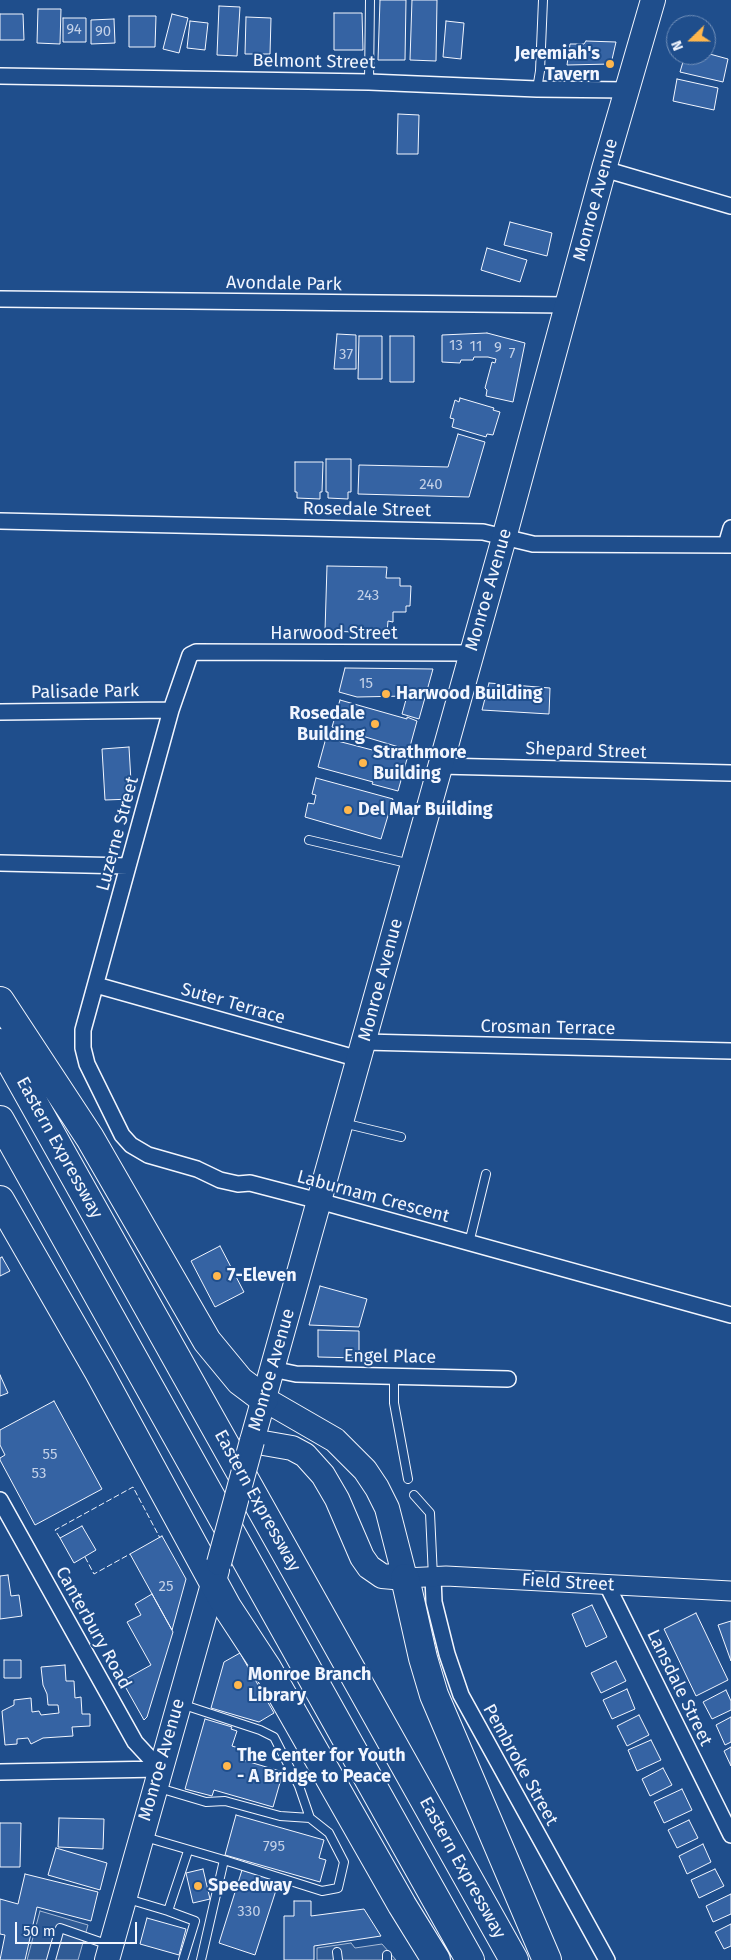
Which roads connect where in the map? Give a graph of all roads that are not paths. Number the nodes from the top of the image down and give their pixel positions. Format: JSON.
{"nodes":[{"id":1,"x":370,"y":0,"type":"edge"},
{"id":2,"x":543,"y":0,"type":"edge"},
{"id":3,"x":653,"y":0,"type":"edge"},
{"id":4,"x":0,"y":76,"type":"edge"},
{"id":5,"x":369,"y":82,"type":"junction"},
{"id":6,"x":537,"y":90,"type":"junction"},
{"id":7,"x":627,"y":90,"type":"junction"},
{"id":8,"x":604,"y":170,"type":"junction"},
{"id":9,"x":731,"y":206,"type":"edge"},
{"id":10,"x":0,"y":299,"type":"edge"},
{"id":11,"x":567,"y":306,"type":"junction"},
{"id":12,"x":0,"y":521,"type":"edge"},
{"id":13,"x":731,"y":528,"type":"edge"},
{"id":14,"x":504,"y":538,"type":"junction"},
{"id":15,"x":728,"y":545,"type":"edge"},
{"id":16,"x":196,"y":652,"type":"joint"},
{"id":17,"x":472,"y":653,"type":"junction"},
{"id":18,"x":171,"y":710,"type":"junction"},
{"id":19,"x":0,"y":712,"type":"edge"},
{"id":20,"x":440,"y":766,"type":"junction"},
{"id":21,"x":731,"y":773,"type":"edge"},
{"id":22,"x":309,"y":840,"type":"dead end"},
{"id":23,"x":0,"y":863,"type":"edge"},
{"id":24,"x":413,"y":865,"type":"junction"},
{"id":25,"x":128,"y":866,"type":"junction"},
{"id":26,"x":96,"y":985,"type":"junction"},
{"id":27,"x":0,"y":1001,"type":"edge"},
{"id":28,"x":83,"y":1030,"type":"joint"},
{"id":29,"x":0,"y":1043,"type":"edge"},
{"id":30,"x":361,"y":1051,"type":"junction"},
{"id":31,"x":731,"y":1051,"type":"edge"},
{"id":32,"x":0,"y":1120,"type":"edge"},
{"id":33,"x":342,"y":1123,"type":"junction"},
{"id":34,"x":402,"y":1137,"type":"dead end"},
{"id":35,"x":486,"y":1174,"type":"dead end"},
{"id":36,"x":0,"y":1200,"type":"edge"},
{"id":37,"x":319,"y":1201,"type":"junction"},
{"id":38,"x":469,"y":1243,"type":"junction"},
{"id":39,"x":731,"y":1315,"type":"edge"},
{"id":40,"x":272,"y":1369,"type":"junction"},
{"id":41,"x":394,"y":1376,"type":"junction"},
{"id":42,"x":508,"y":1379,"type":"dead end"},
{"id":43,"x":264,"y":1399,"type":"junction"},
{"id":44,"x":252,"y":1441,"type":"junction"},
{"id":45,"x":408,"y":1479,"type":"dead end"},
{"id":46,"x":414,"y":1495,"type":"dead end"},
{"id":47,"x":0,"y":1500,"type":"edge"},
{"id":48,"x":5,"y":1519,"type":"edge"},
{"id":49,"x":217,"y":1573,"type":"junction"},
{"id":50,"x":433,"y":1577,"type":"junction"},
{"id":51,"x":405,"y":1578,"type":"junction"},
{"id":52,"x":608,"y":1585,"type":"junction"},
{"id":53,"x":731,"y":1591,"type":"edge"},
{"id":54,"x":179,"y":1703,"type":"junction"},
{"id":55,"x":0,"y":1772,"type":"edge"},
{"id":56,"x":157,"y":1778,"type":"junction"},
{"id":57,"x":310,"y":1818,"type":"junction"},
{"id":58,"x":731,"y":1835,"type":"edge"},
{"id":59,"x":140,"y":1836,"type":"junction"},
{"id":60,"x":188,"y":1851,"type":"junction"},
{"id":61,"x":224,"y":1860,"type":"junction"},
{"id":62,"x":124,"y":1898,"type":"junction"},
{"id":63,"x":168,"y":1911,"type":"junction"},
{"id":64,"x":109,"y":1953,"type":"edge"},
{"id":65,"x":51,"y":1960,"type":"edge"},
{"id":66,"x":183,"y":1960,"type":"edge"},
{"id":67,"x":201,"y":1960,"type":"edge"},
{"id":68,"x":436,"y":1960,"type":"edge"},
{"id":69,"x":470,"y":1960,"type":"edge"},
{"id":70,"x":514,"y":1960,"type":"edge"},
{"id":71,"x":547,"y":1960,"type":"edge"},
{"id":72,"x":607,"y":1960,"type":"edge"}],
"edges":[{"from":1,"to":5,"type":"lane"},
{"from":2,"to":6,"type":"lane"},
{"from":3,"to":7,"type":"main road","name":"Monroe Avenue"},
{"from":4,"to":5,"type":"street","name":"Belmont Street"},
{"from":5,"to":6,"type":"street","name":"Belmont Street"},
{"from":6,"to":7,"type":"street","name":"Belmont Street"},
{"from":7,"to":8,"type":"main road","name":"Monroe Avenue"},
{"from":8,"to":9,"type":"street"},
{"from":8,"to":11,"type":"main road","name":"Monroe Avenue"},
{"from":10,"to":11,"type":"street","name":"Avondale Park"},
{"from":11,"to":14,"type":"main road","name":"Monroe Avenue"},
{"from":12,"to":14,"type":"street","name":"Rosedale Street"},
{"from":13,"to":15,"type":"street"},
{"from":14,"to":15,"type":"street","name":"Rosedale Street"},
{"from":14,"to":17,"type":"main road","name":"Monroe Avenue"},
{"from":16,"to":17,"type":"street","name":"Harwood Street"},
{"from":16,"to":18,"type":"street","name":"Luzerne Street"},
{"from":17,"to":20,"type":"main road","name":"Monroe Avenue"},
{"from":18,"to":19,"type":"street","name":"Palisade Park"},
{"from":18,"to":25,"type":"street","name":"Luzerne Street"},
{"from":20,"to":21,"type":"street","name":"Shepard Street"},
{"from":20,"to":24,"type":"main road","name":"Monroe Avenue"},
{"from":22,"to":24,"type":"lane"},
{"from":23,"to":25,"type":"street"},
{"from":24,"to":30,"type":"main road","name":"Monroe Avenue"},
{"from":25,"to":26,"type":"street","name":"Luzerne Street"},
{"from":26,"to":28,"type":"street","name":"Luzerne Street"},
{"from":26,"to":30,"type":"street","name":"Suter Terrace"},
{"from":27,"to":43,"type":"highway"},
{"from":28,"to":37,"type":"street","name":"Laburnam Crescent"},
{"from":29,"to":70,"type":"highway","name":"Eastern Expressway"},
{"from":30,"to":31,"type":"street","name":"Crosman Terrace"},
{"from":30,"to":33,"type":"main road","name":"Monroe Avenue"},
{"from":32,"to":69,"type":"highway"},
{"from":33,"to":34,"type":"lane"},
{"from":33,"to":37,"type":"main road","name":"Monroe Avenue"},
{"from":35,"to":38,"type":"lane"},
{"from":36,"to":49,"type":"highway"},
{"from":37,"to":38,"type":"street","name":"Laburnam Crescent"},
{"from":37,"to":40,"type":"main road","name":"Monroe Avenue"},
{"from":38,"to":39,"type":"street","name":"Laburnam Crescent"},
{"from":40,"to":41,"type":"street","name":"Engel Place"},
{"from":40,"to":43,"type":"main road","name":"Monroe Avenue"},
{"from":41,"to":42,"type":"street","name":"Engel Place"},
{"from":41,"to":45,"type":"lane"},
{"from":43,"to":44,"type":"main road","name":"Monroe Avenue"},
{"from":43,"to":51,"type":"main road"},
{"from":44,"to":49,"type":"main road","name":"Monroe Avenue","bridge":true},
{"from":44,"to":51,"type":"main road"},
{"from":46,"to":50,"type":"lane"},
{"from":47,"to":48,"type":"street","name":"Canterbury Road"},
{"from":48,"to":56,"type":"street","name":"Canterbury Road"},
{"from":49,"to":54,"type":"main road","name":"Monroe Avenue"},
{"from":49,"to":68,"type":"highway"},
{"from":50,"to":51,"type":"street","name":"Field Street"},
{"from":50,"to":52,"type":"street","name":"Field Street"},
{"from":50,"to":72,"type":"street","name":"Pembroke Street"},
{"from":51,"to":71,"type":"highway"},
{"from":52,"to":53,"type":"street","name":"Field Street"},
{"from":52,"to":58,"type":"street","name":"Lansdale Street"},
{"from":54,"to":56,"type":"main road","name":"Monroe Avenue"},
{"from":54,"to":57,"type":"lane"},
{"from":55,"to":56,"type":"street"},
{"from":56,"to":57,"type":"lane"},
{"from":56,"to":59,"type":"main road","name":"Monroe Avenue"},
{"from":57,"to":61,"type":"lane"},
{"from":59,"to":60,"type":"lane"},
{"from":59,"to":62,"type":"main road","name":"Monroe Avenue"},
{"from":60,"to":61,"type":"lane"},
{"from":60,"to":63,"type":"lane"},
{"from":61,"to":67,"type":"lane"},
{"from":62,"to":63,"type":"lane"},
{"from":62,"to":64,"type":"main road","name":"Monroe Avenue"},
{"from":63,"to":66,"type":"lane"},
{"from":64,"to":65,"type":"lane"}]}
